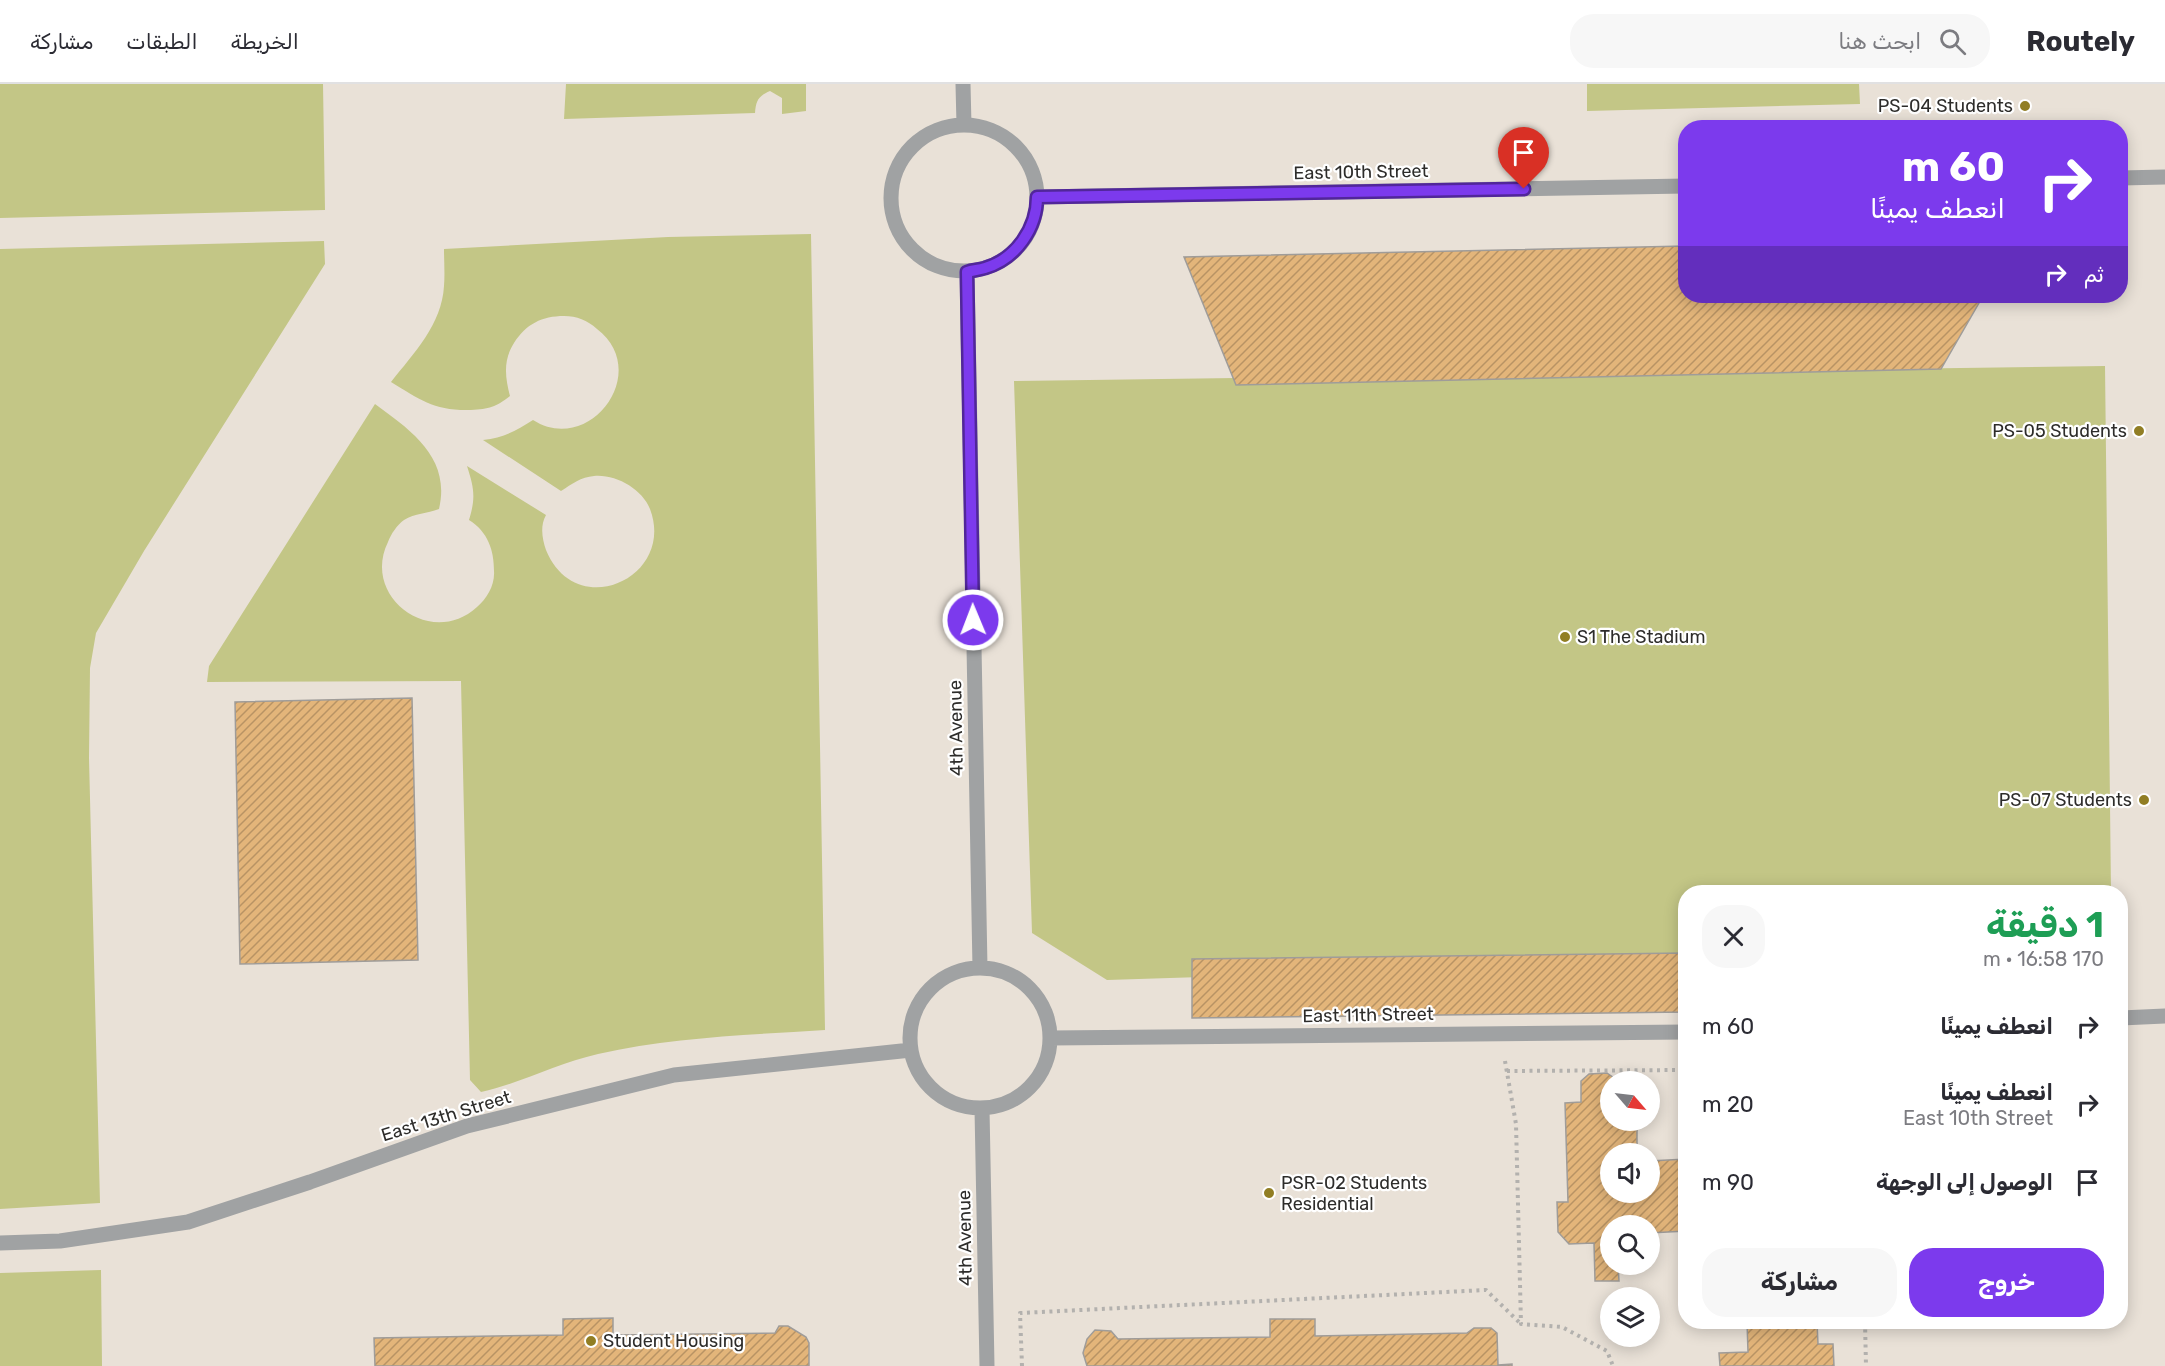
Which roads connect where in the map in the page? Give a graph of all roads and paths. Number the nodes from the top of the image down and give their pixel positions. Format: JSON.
{"nodes":[{"id":1,"x":963,"y":84,"type":"edge"},
{"id":2,"x":964,"y":125,"type":"junction"},
{"id":3,"x":2165,"y":177,"type":"edge"},
{"id":4,"x":2128,"y":178,"type":"edge"},
{"id":5,"x":1678,"y":186,"type":"edge"},
{"id":6,"x":1037,"y":197,"type":"junction"},
{"id":7,"x":967,"y":272,"type":"junction"},
{"id":8,"x":980,"y":968,"type":"junction"},
{"id":9,"x":2165,"y":1016,"type":"edge"},
{"id":10,"x":2128,"y":1018,"type":"edge"},
{"id":11,"x":1678,"y":1032,"type":"edge"},
{"id":12,"x":1500,"y":1034,"type":"junction"},
{"id":13,"x":1050,"y":1038,"type":"junction"},
{"id":14,"x":911,"y":1050,"type":"junction"},
{"id":15,"x":1678,"y":1070,"type":"edge"},
{"id":16,"x":1507,"y":1071,"type":"junction"},
{"id":17,"x":982,"y":1109,"type":"junction"},
{"id":18,"x":0,"y":1243,"type":"edge"},
{"id":19,"x":1521,"y":1324,"type":"junction"},
{"id":20,"x":1865,"y":1329,"type":"edge"},
{"id":21,"x":987,"y":1366,"type":"edge"},
{"id":22,"x":1022,"y":1366,"type":"edge"},
{"id":23,"x":1613,"y":1366,"type":"edge"},
{"id":24,"x":1866,"y":1366,"type":"edge"}],
"edges":[{"from":1,"to":2,"type":"lane"},
{"from":2,"to":6,"type":"lane"},
{"from":2,"to":7,"type":"lane"},
{"from":3,"to":4,"type":"lane"},
{"from":5,"to":6,"type":"lane","name":"East 10th Street"},
{"from":6,"to":7,"type":"lane"},
{"from":7,"to":8,"type":"lane","name":"4th Avenue"},
{"from":8,"to":13,"type":"lane"},
{"from":8,"to":14,"type":"lane"},
{"from":9,"to":10,"type":"lane"},
{"from":11,"to":12,"type":"lane","name":"East 11th Street"},
{"from":12,"to":13,"type":"lane","name":"East 11th Street"},
{"from":12,"to":16,"type":"path"},
{"from":13,"to":17,"type":"lane"},
{"from":14,"to":17,"type":"lane"},
{"from":14,"to":18,"type":"lane","name":"East 13th Street"},
{"from":15,"to":16,"type":"path"},
{"from":16,"to":19,"type":"path"},
{"from":17,"to":21,"type":"lane","name":"4th Avenue"},
{"from":19,"to":22,"type":"path"},
{"from":19,"to":23,"type":"path"},
{"from":20,"to":24,"type":"path"}]}
